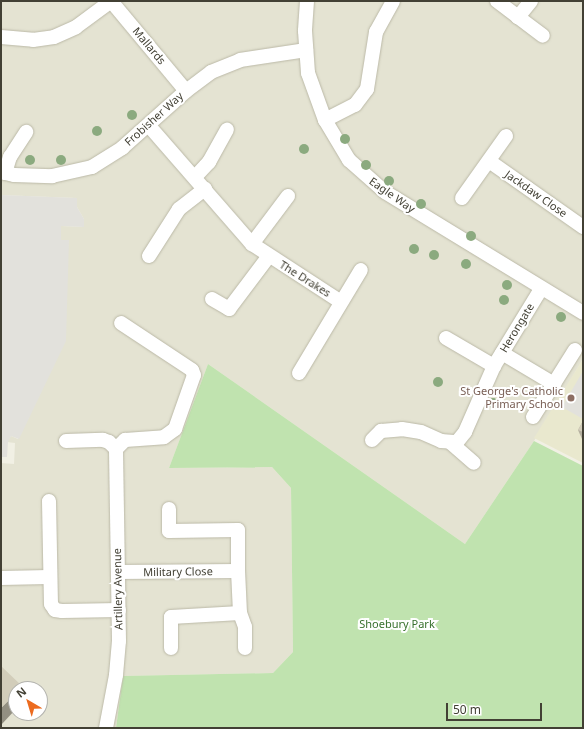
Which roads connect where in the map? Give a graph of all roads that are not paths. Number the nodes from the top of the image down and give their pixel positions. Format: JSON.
{"nodes":[{"id":1,"x":307,"y":1,"type":"edge"},
{"id":2,"x":393,"y":1,"type":"edge"},
{"id":3,"x":497,"y":1,"type":"edge"},
{"id":4,"x":531,"y":1,"type":"edge"},
{"id":5,"x":117,"y":3,"type":"edge"},
{"id":6,"x":518,"y":18,"type":"junction"},
{"id":7,"x":542,"y":36,"type":"dead end"},
{"id":8,"x":1,"y":37,"type":"edge"},
{"id":9,"x":306,"y":50,"type":"junction"},
{"id":10,"x":186,"y":91,"type":"junction"},
{"id":11,"x":325,"y":120,"type":"junction"},
{"id":12,"x":149,"y":126,"type":"junction"},
{"id":13,"x":227,"y":130,"type":"dead end"},
{"id":14,"x":26,"y":132,"type":"dead end"},
{"id":15,"x":506,"y":136,"type":"dead end"},
{"id":16,"x":489,"y":161,"type":"junction"},
{"id":17,"x":3,"y":172,"type":"edge"},
{"id":18,"x":195,"y":177,"type":"junction"},
{"id":19,"x":205,"y":189,"type":"junction"},
{"id":20,"x":288,"y":196,"type":"dead end"},
{"id":21,"x":462,"y":198,"type":"dead end"},
{"id":22,"x":583,"y":227,"type":"edge"},
{"id":23,"x":252,"y":244,"type":"junction"},
{"id":24,"x":149,"y":256,"type":"dead end"},
{"id":25,"x":269,"y":256,"type":"junction"},
{"id":26,"x":361,"y":270,"type":"dead end"},
{"id":27,"x":541,"y":289,"type":"junction"},
{"id":28,"x":212,"y":299,"type":"dead end"},
{"id":29,"x":341,"y":302,"type":"junction"},
{"id":30,"x":583,"y":313,"type":"edge"},
{"id":31,"x":122,"y":323,"type":"dead end"},
{"id":32,"x":446,"y":338,"type":"dead end"},
{"id":33,"x":575,"y":350,"type":"dead end"},
{"id":34,"x":502,"y":353,"type":"junction"},
{"id":35,"x":494,"y":366,"type":"junction"},
{"id":36,"x":299,"y":373,"type":"dead end"},
{"id":37,"x":554,"y":384,"type":"junction"},
{"id":38,"x":533,"y":417,"type":"dead end"},
{"id":39,"x":379,"y":430,"type":"dead end"},
{"id":40,"x":66,"y":441,"type":"dead end"},
{"id":41,"x":451,"y":443,"type":"junction"},
{"id":42,"x":116,"y":449,"type":"junction"},
{"id":43,"x":474,"y":463,"type":"dead end"},
{"id":44,"x":48,"y":501,"type":"dead end"},
{"id":45,"x":169,"y":509,"type":"dead end"},
{"id":46,"x":238,"y":571,"type":"junction"},
{"id":47,"x":118,"y":572,"type":"junction"},
{"id":48,"x":48,"y":576,"type":"junction"},
{"id":49,"x":1,"y":578,"type":"edge"},
{"id":50,"x":119,"y":610,"type":"junction"},
{"id":51,"x":240,"y":613,"type":"junction"},
{"id":52,"x":171,"y":648,"type":"dead end"},
{"id":53,"x":245,"y":648,"type":"dead end"},
{"id":54,"x":106,"y":728,"type":"edge"}],
"edges":[{"from":1,"to":9,"type":"street","name":"Eagle Way"},
{"from":2,"to":11,"type":"street"},
{"from":3,"to":6,"type":"street"},
{"from":4,"to":6,"type":"street"},
{"from":5,"to":8,"type":"street"},
{"from":5,"to":10,"type":"street","name":"Mallards"},
{"from":6,"to":7,"type":"street"},
{"from":9,"to":10,"type":"street","name":"Frobisher Way"},
{"from":9,"to":11,"type":"street","name":"Eagle Way"},
{"from":10,"to":12,"type":"street","name":"Frobisher Way"},
{"from":11,"to":27,"type":"street","name":"Eagle Way"},
{"from":12,"to":17,"type":"street","name":"Frobisher Way"},
{"from":12,"to":18,"type":"street","name":"The Drakes"},
{"from":13,"to":18,"type":"street"},
{"from":14,"to":17,"type":"street"},
{"from":15,"to":16,"type":"street"},
{"from":16,"to":21,"type":"street"},
{"from":16,"to":22,"type":"street","name":"Jackdaw Close"},
{"from":18,"to":19,"type":"street","name":"The Drakes"},
{"from":19,"to":23,"type":"street","name":"The Drakes"},
{"from":19,"to":24,"type":"street"},
{"from":20,"to":23,"type":"street"},
{"from":23,"to":25,"type":"street","name":"The Drakes"},
{"from":25,"to":28,"type":"street","name":"The Drakes"},
{"from":25,"to":29,"type":"street","name":"The Drakes"},
{"from":26,"to":29,"type":"street","name":"The Drakes"},
{"from":27,"to":30,"type":"street","name":"Eagle Way"},
{"from":27,"to":34,"type":"street","name":"Herongate"},
{"from":29,"to":36,"type":"street","name":"The Drakes"},
{"from":31,"to":42,"type":"street"},
{"from":32,"to":35,"type":"street"},
{"from":33,"to":37,"type":"street"},
{"from":34,"to":35,"type":"street","name":"Herongate"},
{"from":34,"to":37,"type":"street"},
{"from":35,"to":41,"type":"street","name":"Herongate"},
{"from":37,"to":38,"type":"street"},
{"from":39,"to":41,"type":"street"},
{"from":40,"to":42,"type":"street"},
{"from":41,"to":43,"type":"street"},
{"from":42,"to":47,"type":"street","name":"Artillery Avenue"},
{"from":44,"to":48,"type":"street"},
{"from":45,"to":46,"type":"street"},
{"from":46,"to":47,"type":"street","name":"Military Close"},
{"from":46,"to":51,"type":"street"},
{"from":47,"to":50,"type":"street","name":"Artillery Avenue"},
{"from":48,"to":49,"type":"street"},
{"from":48,"to":50,"type":"street"},
{"from":50,"to":54,"type":"street","name":"Artillery Avenue"},
{"from":51,"to":52,"type":"street"},
{"from":51,"to":53,"type":"street"}]}
